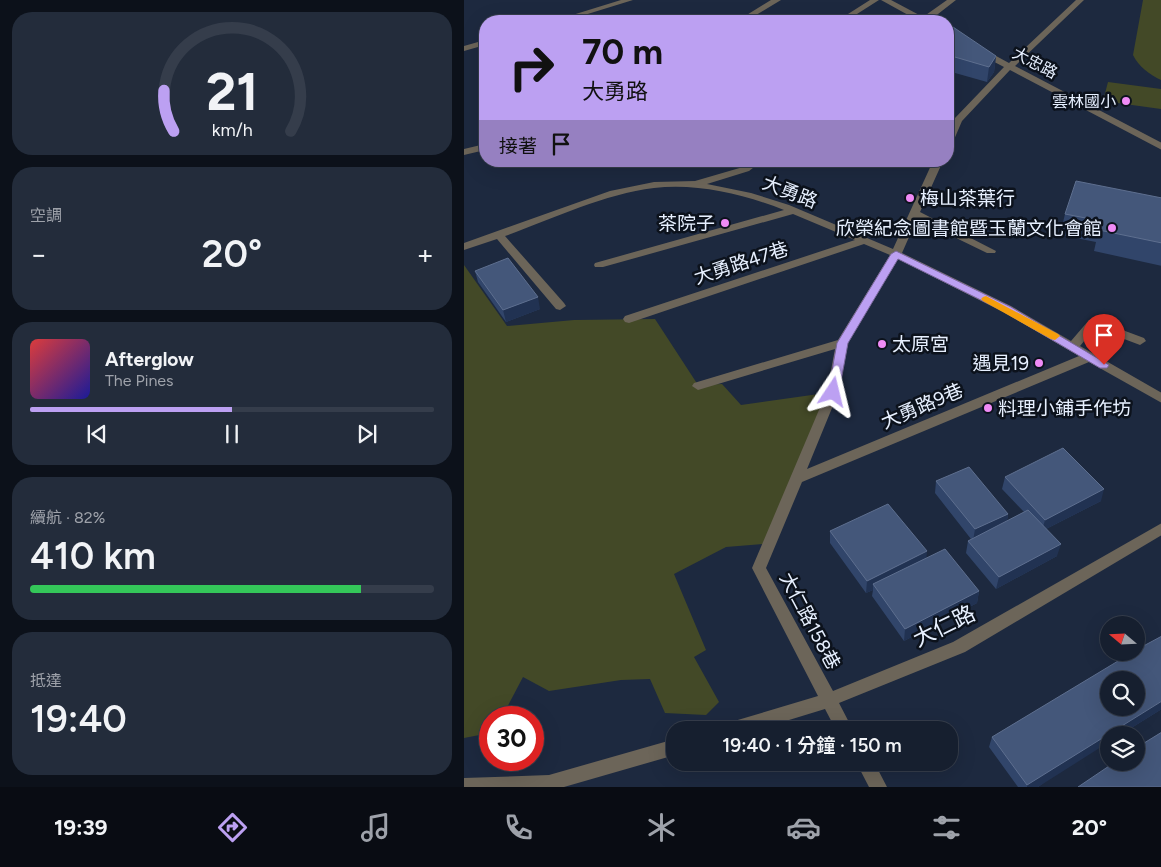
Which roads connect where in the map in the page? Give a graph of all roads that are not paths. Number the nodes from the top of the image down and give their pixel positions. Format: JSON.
{"nodes":[{"id":1,"x":630,"y":0,"type":"edge"},
{"id":2,"x":777,"y":0,"type":"edge"},
{"id":3,"x":875,"y":0,"type":"edge"},
{"id":4,"x":885,"y":0,"type":"edge"},
{"id":5,"x":952,"y":0,"type":"edge"},
{"id":6,"x":1080,"y":0,"type":"edge"},
{"id":7,"x":578,"y":15,"type":"edge"},
{"id":8,"x":751,"y":15,"type":"edge"},
{"id":9,"x":851,"y":15,"type":"edge"},
{"id":10,"x":913,"y":15,"type":"edge"},
{"id":11,"x":932,"y":15,"type":"edge"},
{"id":12,"x":479,"y":44,"type":"edge"},
{"id":13,"x":971,"y":46,"type":"edge"},
{"id":14,"x":464,"y":49,"type":"edge"},
{"id":15,"x":1010,"y":66,"type":"junction"},
{"id":16,"x":954,"y":129,"type":"edge"},
{"id":17,"x":1161,"y":147,"type":"edge"},
{"id":18,"x":479,"y":148,"type":"edge"},
{"id":19,"x":464,"y":152,"type":"edge"},
{"id":20,"x":749,"y":167,"type":"edge"},
{"id":21,"x":935,"y":167,"type":"edge"},
{"id":22,"x":694,"y":184,"type":"junction"},
{"id":23,"x":793,"y":211,"type":"junction"},
{"id":24,"x":913,"y":213,"type":"junction"},
{"id":25,"x":499,"y":235,"type":"junction"},
{"id":26,"x":864,"y":241,"type":"junction"},
{"id":27,"x":464,"y":247,"type":"edge"},
{"id":28,"x":991,"y":251,"type":"dead end"},
{"id":29,"x":896,"y":254,"type":"junction"},
{"id":30,"x":599,"y":265,"type":"dead end"},
{"id":31,"x":560,"y":306,"type":"dead end"},
{"id":32,"x":629,"y":319,"type":"dead end"},
{"id":33,"x":1140,"y":341,"type":"dead end"},
{"id":34,"x":842,"y":343,"type":"junction"},
{"id":35,"x":1073,"y":346,"type":"junction"},
{"id":36,"x":1089,"y":357,"type":"junction"},
{"id":37,"x":698,"y":386,"type":"dead end"},
{"id":38,"x":1161,"y":399,"type":"edge"},
{"id":39,"x":798,"y":478,"type":"junction"},
{"id":40,"x":1161,"y":528,"type":"edge"},
{"id":41,"x":829,"y":700,"type":"junction"},
{"id":42,"x":760,"y":721,"type":"edge"},
{"id":43,"x":840,"y":721,"type":"edge"},
{"id":44,"x":666,"y":750,"type":"edge"},
{"id":45,"x":869,"y":771,"type":"edge"},
{"id":46,"x":464,"y":786,"type":"edge"},
{"id":47,"x":878,"y":787,"type":"edge"}],
"edges":[{"from":1,"to":7,"type":"street"},
{"from":2,"to":8,"type":"street"},
{"from":3,"to":9,"type":"street"},
{"from":4,"to":10,"type":"street"},
{"from":5,"to":11,"type":"street"},
{"from":6,"to":15,"type":"street"},
{"from":12,"to":14,"type":"street"},
{"from":13,"to":15,"type":"street","name":"大忠路"},
{"from":15,"to":16,"type":"street"},
{"from":15,"to":17,"type":"street","name":"大忠路"},
{"from":18,"to":19,"type":"street"},
{"from":20,"to":22,"type":"street"},
{"from":21,"to":24,"type":"street"},
{"from":22,"to":23,"type":"street","name":"大勇路"},
{"from":22,"to":25,"type":"street","name":"大勇路"},
{"from":23,"to":26,"type":"street","name":"大勇路"},
{"from":23,"to":30,"type":"street"},
{"from":24,"to":28,"type":"street"},
{"from":24,"to":29,"type":"street"},
{"from":25,"to":27,"type":"street","name":"大勇路"},
{"from":25,"to":31,"type":"street"},
{"from":26,"to":29,"type":"street","name":"大勇路"},
{"from":26,"to":32,"type":"street","name":"大勇路47巷"},
{"from":29,"to":34,"type":"street"},
{"from":29,"to":35,"type":"street","name":"大勇路"},
{"from":33,"to":35,"type":"street"},
{"from":34,"to":37,"type":"street"},
{"from":34,"to":39,"type":"street"},
{"from":35,"to":36,"type":"street","name":"大勇路"},
{"from":36,"to":38,"type":"street","name":"大勇路"},
{"from":36,"to":39,"type":"street","name":"大勇路9巷"},
{"from":39,"to":41,"type":"street","name":"大仁路158巷"},
{"from":40,"to":41,"type":"street","name":"大仁路"},
{"from":41,"to":42,"type":"street","name":"大仁路"},
{"from":41,"to":43,"type":"street"},
{"from":44,"to":46,"type":"street"},
{"from":45,"to":47,"type":"street"}]}
